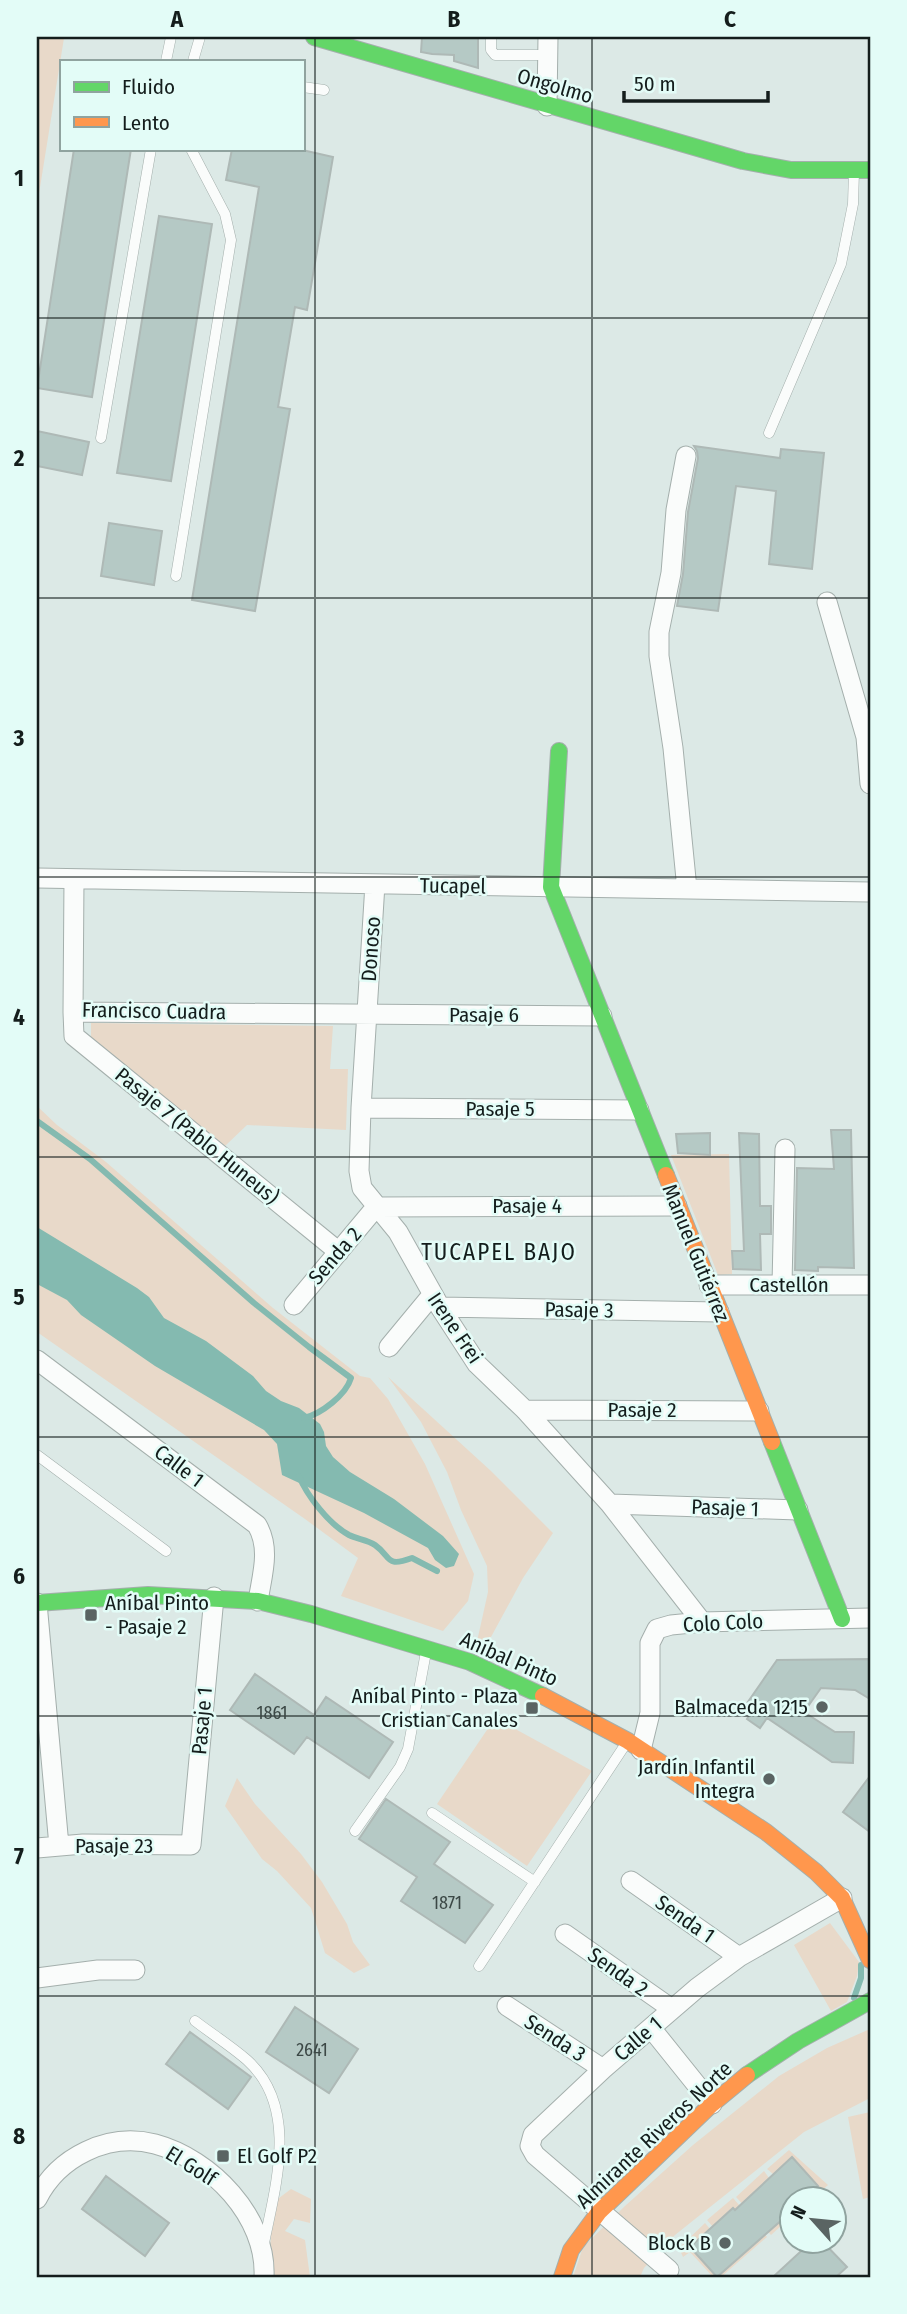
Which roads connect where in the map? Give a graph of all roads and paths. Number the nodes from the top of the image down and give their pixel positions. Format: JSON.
{"nodes":[{"id":1,"x":171,"y":37,"type":"edge"},
{"id":2,"x":200,"y":37,"type":"edge"},
{"id":3,"x":314,"y":37,"type":"edge"},
{"id":4,"x":491,"y":37,"type":"edge"},
{"id":5,"x":547,"y":46,"type":"edge"},
{"id":6,"x":166,"y":60,"type":"edge"},
{"id":7,"x":193,"y":60,"type":"edge"},
{"id":8,"x":304,"y":87,"type":"edge"},
{"id":9,"x":324,"y":90,"type":"dead end"},
{"id":10,"x":547,"y":106,"type":"junction"},
{"id":11,"x":151,"y":150,"type":"edge"},
{"id":12,"x":192,"y":150,"type":"edge"},
{"id":13,"x":862,"y":170,"type":"edge"},
{"id":14,"x":769,"y":433,"type":"dead end"},
{"id":15,"x":101,"y":438,"type":"dead end"},
{"id":16,"x":686,"y":456,"type":"dead end"},
{"id":17,"x":176,"y":576,"type":"dead end"},
{"id":18,"x":827,"y":602,"type":"dead end"},
{"id":19,"x":559,"y":751,"type":"dead end"},
{"id":20,"x":870,"y":784,"type":"edge"},
{"id":21,"x":37,"y":878,"type":"edge"},
{"id":22,"x":74,"y":879,"type":"junction"},
{"id":23,"x":375,"y":884,"type":"junction"},
{"id":24,"x":551,"y":887,"type":"junction"},
{"id":25,"x":687,"y":889,"type":"junction"},
{"id":26,"x":870,"y":892,"type":"edge"},
{"id":27,"x":73,"y":1012,"type":"junction"},
{"id":28,"x":366,"y":1014,"type":"junction"},
{"id":29,"x":602,"y":1016,"type":"junction"},
{"id":30,"x":361,"y":1108,"type":"junction"},
{"id":31,"x":639,"y":1111,"type":"junction"},
{"id":32,"x":785,"y":1149,"type":"dead end"},
{"id":33,"x":677,"y":1206,"type":"junction"},
{"id":34,"x":376,"y":1207,"type":"junction"},
{"id":35,"x":339,"y":1252,"type":"junction"},
{"id":36,"x":709,"y":1284,"type":"junction"},
{"id":37,"x":782,"y":1284,"type":"junction"},
{"id":38,"x":870,"y":1285,"type":"edge"},
{"id":39,"x":436,"y":1301,"type":"junction"},
{"id":40,"x":294,"y":1305,"type":"dead end"},
{"id":41,"x":719,"y":1312,"type":"junction"},
{"id":42,"x":389,"y":1347,"type":"dead end"},
{"id":43,"x":37,"y":1360,"type":"edge"},
{"id":44,"x":525,"y":1410,"type":"junction"},
{"id":45,"x":759,"y":1411,"type":"junction"},
{"id":46,"x":37,"y":1455,"type":"edge"},
{"id":47,"x":610,"y":1504,"type":"junction"},
{"id":48,"x":799,"y":1510,"type":"junction"},
{"id":49,"x":166,"y":1551,"type":"dead end"},
{"id":50,"x":214,"y":1597,"type":"junction"},
{"id":51,"x":258,"y":1601,"type":"junction"},
{"id":52,"x":37,"y":1603,"type":"edge"},
{"id":53,"x":870,"y":1618,"type":"edge"},
{"id":54,"x":842,"y":1619,"type":"junction"},
{"id":55,"x":702,"y":1622,"type":"junction"},
{"id":56,"x":427,"y":1648,"type":"junction"},
{"id":57,"x":634,"y":1745,"type":"junction"},
{"id":58,"x":432,"y":1813,"type":"dead end"},
{"id":59,"x":355,"y":1831,"type":"dead end"},
{"id":60,"x":191,"y":1845,"type":"joint"},
{"id":61,"x":59,"y":1846,"type":"junction"},
{"id":62,"x":37,"y":1848,"type":"edge"},
{"id":63,"x":631,"y":1881,"type":"dead end"},
{"id":64,"x":536,"y":1882,"type":"junction"},
{"id":65,"x":842,"y":1898,"type":"junction"},
{"id":66,"x":565,"y":1934,"type":"dead end"},
{"id":67,"x":739,"y":1957,"type":"junction"},
{"id":68,"x":870,"y":1960,"type":"edge"},
{"id":69,"x":479,"y":1966,"type":"dead end"},
{"id":70,"x":135,"y":1970,"type":"dead end"},
{"id":71,"x":37,"y":1978,"type":"edge"},
{"id":72,"x":870,"y":2001,"type":"edge"},
{"id":73,"x":507,"y":2006,"type":"dead end"},
{"id":74,"x":672,"y":2009,"type":"junction"},
{"id":75,"x":195,"y":2021,"type":"dead end"},
{"id":76,"x":651,"y":2028,"type":"junction"},
{"id":77,"x":603,"y":2069,"type":"junction"},
{"id":78,"x":712,"y":2104,"type":"junction"},
{"id":79,"x":37,"y":2199,"type":"edge"},
{"id":80,"x":599,"y":2212,"type":"junction"},
{"id":81,"x":262,"y":2252,"type":"junction"},
{"id":82,"x":669,"y":2270,"type":"dead end"},
{"id":83,"x":264,"y":2277,"type":"edge"},
{"id":84,"x":562,"y":2277,"type":"edge"}],
"edges":[{"from":1,"to":6,"type":"lane"},
{"from":2,"to":7,"type":"lane"},
{"from":3,"to":10,"type":"street","name":"Ongolmo"},
{"from":4,"to":5,"type":"lane"},
{"from":5,"to":10,"type":"street"},
{"from":8,"to":9,"type":"lane"},
{"from":10,"to":13,"type":"street","name":"Ongolmo"},
{"from":11,"to":15,"type":"lane"},
{"from":12,"to":17,"type":"lane"},
{"from":13,"to":14,"type":"lane"},
{"from":16,"to":25,"type":"street"},
{"from":18,"to":20,"type":"street"},
{"from":19,"to":24,"type":"street"},
{"from":21,"to":22,"type":"street","name":"Tucapel"},
{"from":22,"to":23,"type":"street","name":"Tucapel"},
{"from":22,"to":27,"type":"street","name":"Francisco Cuadra"},
{"from":23,"to":24,"type":"street","name":"Tucapel"},
{"from":23,"to":28,"type":"street","name":"Donoso"},
{"from":24,"to":25,"type":"street","name":"Tucapel"},
{"from":24,"to":29,"type":"street","name":"Manuel Gutiérrez"},
{"from":25,"to":26,"type":"street","name":"Tucapel"},
{"from":27,"to":28,"type":"street","name":"Francisco Cuadra"},
{"from":27,"to":35,"type":"street","name":"Pasaje 7 (Pablo Huneus)"},
{"from":28,"to":29,"type":"street","name":"Pasaje 6"},
{"from":28,"to":30,"type":"street","name":"Irene Frei"},
{"from":29,"to":31,"type":"street","name":"Manuel Gutiérrez"},
{"from":30,"to":31,"type":"street","name":"Pasaje 5"},
{"from":30,"to":34,"type":"street","name":"Irene Frei"},
{"from":31,"to":33,"type":"street","name":"Manuel Gutiérrez"},
{"from":32,"to":37,"type":"street"},
{"from":33,"to":34,"type":"street","name":"Pasaje 4"},
{"from":33,"to":36,"type":"street","name":"Manuel Gutiérrez"},
{"from":34,"to":35,"type":"street","name":"Senda 2"},
{"from":34,"to":39,"type":"street","name":"Irene Frei"},
{"from":35,"to":40,"type":"street","name":"Senda 2"},
{"from":36,"to":37,"type":"street","name":"Castellón"},
{"from":36,"to":41,"type":"street","name":"Manuel Gutiérrez"},
{"from":37,"to":38,"type":"street","name":"Castellón"},
{"from":39,"to":41,"type":"street","name":"Pasaje 3"},
{"from":39,"to":42,"type":"street"},
{"from":39,"to":44,"type":"street","name":"Irene Frei"},
{"from":41,"to":45,"type":"street","name":"Manuel Gutiérrez"},
{"from":43,"to":51,"type":"street","name":"Calle 1"},
{"from":44,"to":45,"type":"street","name":"Pasaje 2"},
{"from":44,"to":47,"type":"street","name":"Irene Frei"},
{"from":45,"to":48,"type":"street","name":"Manuel Gutiérrez"},
{"from":46,"to":49,"type":"lane"},
{"from":47,"to":48,"type":"street","name":"Pasaje 1"},
{"from":47,"to":55,"type":"street","name":"Irene Frei"},
{"from":48,"to":54,"type":"street","name":"Manuel Gutiérrez"},
{"from":50,"to":51,"type":"street","name":"Aníbal Pinto"},
{"from":50,"to":52,"type":"street","name":"Aníbal Pinto"},
{"from":50,"to":60,"type":"street","name":"Pasaje 1"},
{"from":51,"to":56,"type":"street","name":"Aníbal Pinto"},
{"from":52,"to":61,"type":"street"},
{"from":53,"to":54,"type":"street","name":"Colo Colo"},
{"from":54,"to":55,"type":"street","name":"Colo Colo"},
{"from":55,"to":57,"type":"street","name":"Colo Colo"},
{"from":56,"to":57,"type":"street","name":"Aníbal Pinto"},
{"from":56,"to":59,"type":"lane"},
{"from":57,"to":64,"type":"lane"},
{"from":57,"to":65,"type":"street","name":"Aníbal Pinto"},
{"from":58,"to":64,"type":"lane"},
{"from":60,"to":61,"type":"street","name":"Pasaje 23"},
{"from":61,"to":62,"type":"street","name":"Pasaje 23"},
{"from":63,"to":67,"type":"street","name":"Senda 1"},
{"from":64,"to":69,"type":"lane"},
{"from":65,"to":67,"type":"street","name":"Calle 1"},
{"from":65,"to":68,"type":"street","name":"Aníbal Pinto"},
{"from":66,"to":74,"type":"street","name":"Senda 2"},
{"from":67,"to":74,"type":"street","name":"Calle 1"},
{"from":70,"to":71,"type":"street"},
{"from":72,"to":78,"type":"street","name":"Almirante Riveros Norte"},
{"from":73,"to":77,"type":"street","name":"Senda 3"},
{"from":74,"to":76,"type":"street","name":"Calle 1"},
{"from":75,"to":81,"type":"lane"},
{"from":76,"to":77,"type":"street","name":"Calle 1"},
{"from":76,"to":78,"type":"street","name":"Senda 2"},
{"from":77,"to":80,"type":"street","name":"Calle 1"},
{"from":78,"to":80,"type":"street","name":"Almirante Riveros Norte"},
{"from":79,"to":81,"type":"street","name":"El Golf"},
{"from":80,"to":82,"type":"street"},
{"from":80,"to":84,"type":"street","name":"Almirante Riveros Norte"},
{"from":81,"to":83,"type":"street","name":"El Golf"}]}
